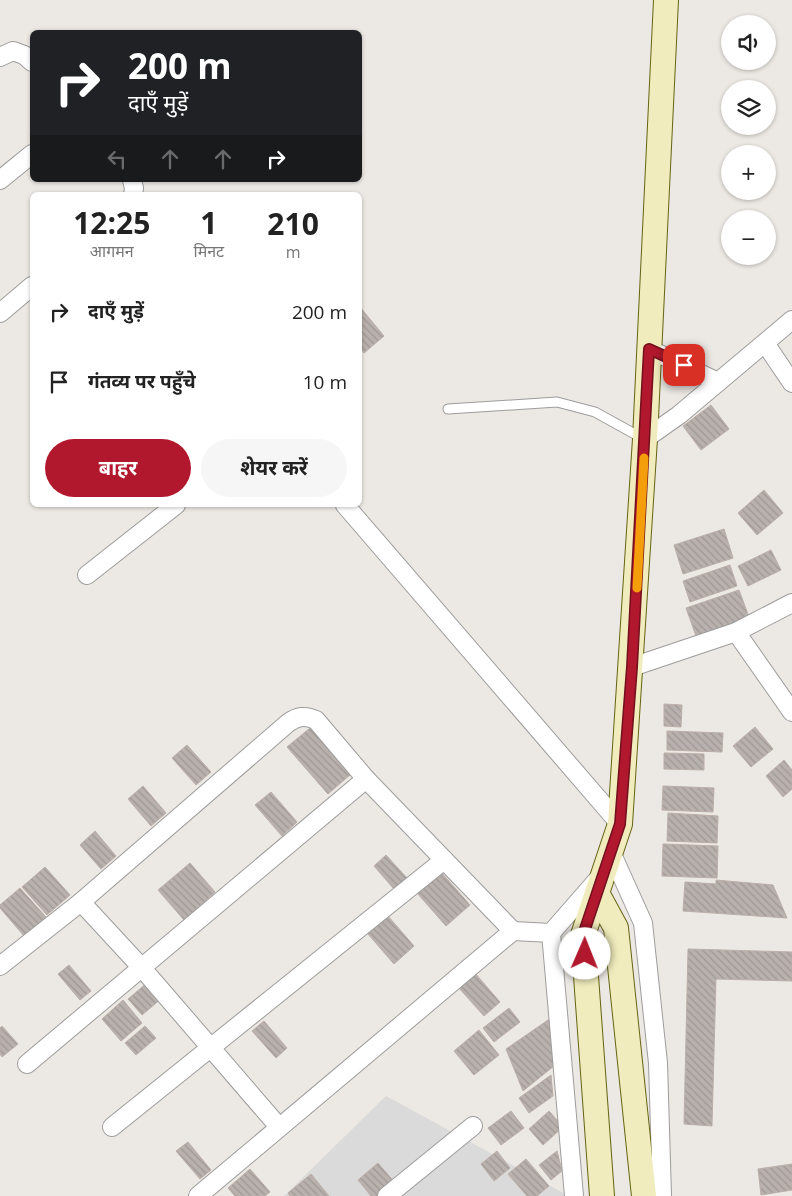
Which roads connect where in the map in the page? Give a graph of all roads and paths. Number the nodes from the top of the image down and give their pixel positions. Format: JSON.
{"nodes":[{"id":1,"x":666,"y":0,"type":"edge"},
{"id":2,"x":0,"y":57,"type":"edge"},
{"id":3,"x":30,"y":60,"type":"edge"},
{"id":4,"x":30,"y":156,"type":"edge"},
{"id":5,"x":0,"y":180,"type":"edge"},
{"id":6,"x":30,"y":288,"type":"edge"},
{"id":7,"x":0,"y":313,"type":"edge"},
{"id":8,"x":792,"y":320,"type":"edge"},
{"id":9,"x":764,"y":343,"type":"junction"},
{"id":10,"x":649,"y":349,"type":"junction"},
{"id":11,"x":718,"y":382,"type":"junction"},
{"id":12,"x":792,"y":383,"type":"edge"},
{"id":13,"x":448,"y":410,"type":"dead end"},
{"id":14,"x":645,"y":439,"type":"junction"},
{"id":15,"x":173,"y":507,"type":"edge"},
{"id":16,"x":347,"y":507,"type":"edge"},
{"id":17,"x":87,"y":575,"type":"dead end"},
{"id":18,"x":792,"y":603,"type":"edge"},
{"id":19,"x":736,"y":632,"type":"junction"},
{"id":20,"x":632,"y":667,"type":"junction"},
{"id":21,"x":792,"y":712,"type":"edge"},
{"id":22,"x":366,"y":779,"type":"junction"},
{"id":23,"x":620,"y":824,"type":"junction"},
{"id":24,"x":444,"y":860,"type":"junction"},
{"id":25,"x":608,"y":861,"type":"junction"},
{"id":26,"x":597,"y":893,"type":"junction"},
{"id":27,"x":81,"y":902,"type":"junction"},
{"id":28,"x":513,"y":931,"type":"junction"},
{"id":29,"x":551,"y":933,"type":"junction"},
{"id":30,"x":0,"y":966,"type":"edge"},
{"id":31,"x":142,"y":968,"type":"junction"},
{"id":32,"x":210,"y":1047,"type":"junction"},
{"id":33,"x":27,"y":1064,"type":"dead end"},
{"id":34,"x":473,"y":1126,"type":"dead end"},
{"id":35,"x":112,"y":1127,"type":"dead end"},
{"id":36,"x":279,"y":1127,"type":"junction"},
{"id":37,"x":198,"y":1196,"type":"edge"},
{"id":38,"x":388,"y":1196,"type":"edge"},
{"id":39,"x":574,"y":1196,"type":"edge"},
{"id":40,"x":602,"y":1196,"type":"edge"},
{"id":41,"x":644,"y":1196,"type":"edge"},
{"id":42,"x":662,"y":1196,"type":"edge"}],
"edges":[{"from":1,"to":10,"type":"street"},
{"from":2,"to":3,"type":"street"},
{"from":4,"to":5,"type":"street"},
{"from":6,"to":7,"type":"street"},
{"from":8,"to":9,"type":"street"},
{"from":9,"to":11,"type":"street"},
{"from":9,"to":12,"type":"street"},
{"from":10,"to":11,"type":"street"},
{"from":10,"to":14,"type":"street"},
{"from":11,"to":14,"type":"street"},
{"from":13,"to":14,"type":"lane"},
{"from":14,"to":20,"type":"street"},
{"from":15,"to":17,"type":"street"},
{"from":16,"to":23,"type":"street"},
{"from":18,"to":19,"type":"street"},
{"from":19,"to":20,"type":"street"},
{"from":19,"to":21,"type":"street"},
{"from":20,"to":23,"type":"street"},
{"from":22,"to":24,"type":"street"},
{"from":22,"to":27,"type":"street"},
{"from":22,"to":31,"type":"street"},
{"from":23,"to":25,"type":"street"},
{"from":24,"to":28,"type":"street"},
{"from":24,"to":32,"type":"street"},
{"from":25,"to":26,"type":"street"},
{"from":25,"to":29,"type":"street"},
{"from":25,"to":42,"type":"street"},
{"from":26,"to":40,"type":"street"},
{"from":26,"to":41,"type":"street"},
{"from":27,"to":30,"type":"street"},
{"from":27,"to":31,"type":"street"},
{"from":28,"to":29,"type":"street"},
{"from":28,"to":36,"type":"street"},
{"from":29,"to":39,"type":"street"},
{"from":31,"to":32,"type":"street"},
{"from":31,"to":33,"type":"street"},
{"from":32,"to":35,"type":"street"},
{"from":32,"to":36,"type":"street"},
{"from":34,"to":38,"type":"street"},
{"from":36,"to":37,"type":"street"}]}
